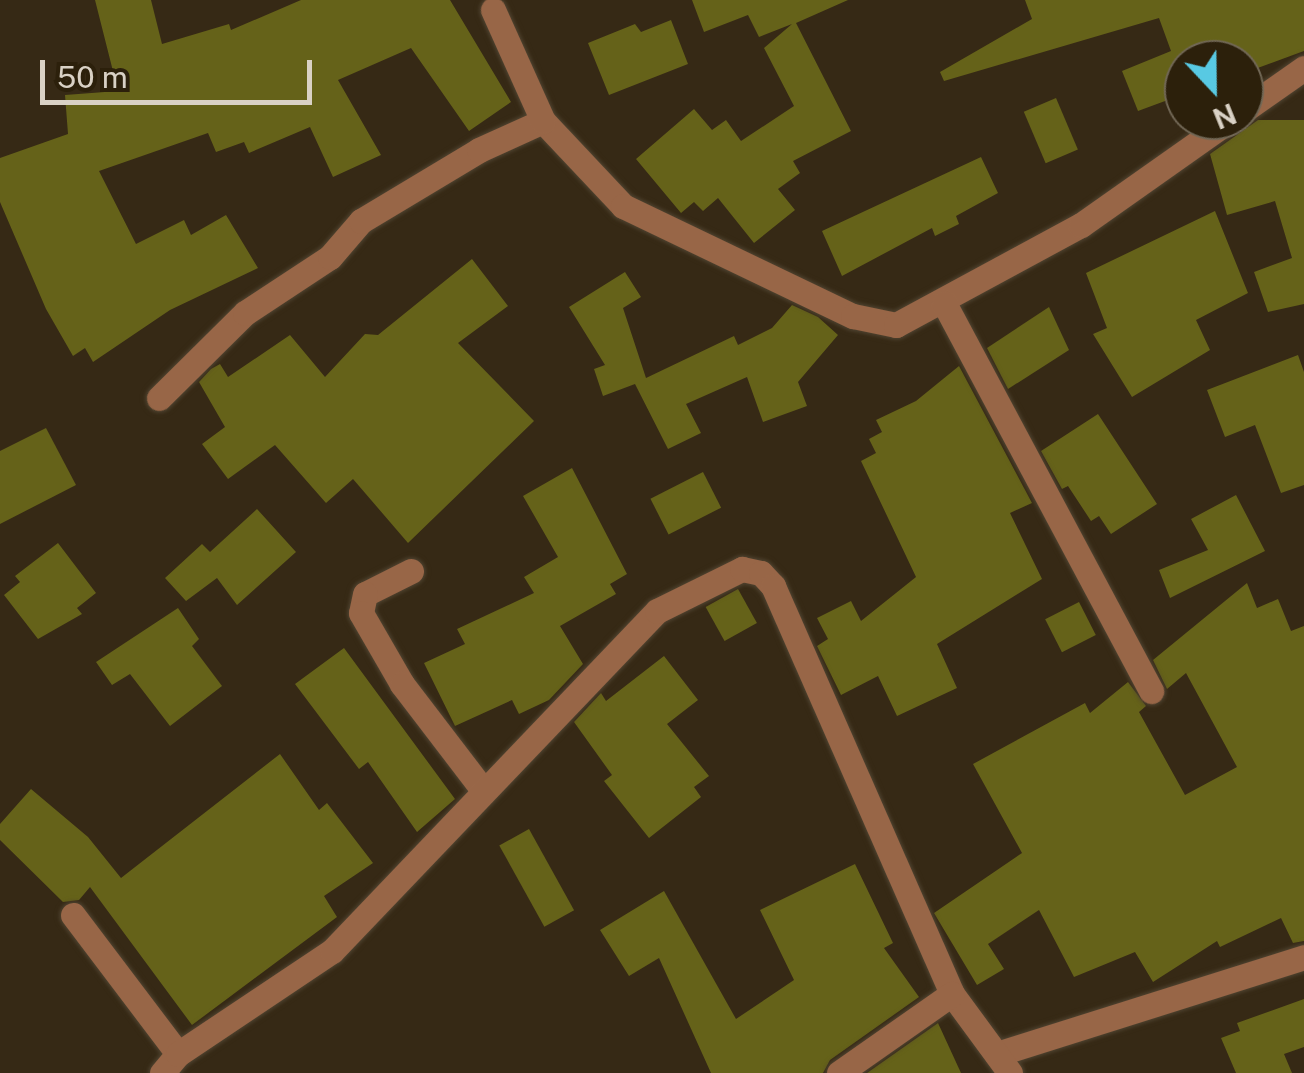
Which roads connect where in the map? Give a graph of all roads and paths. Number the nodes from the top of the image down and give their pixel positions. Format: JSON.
{"nodes":[{"id":1,"x":499,"y":3,"type":"edge"},
{"id":2,"x":1304,"y":68,"type":"edge"},
{"id":3,"x":1264,"y":96,"type":"edge"},
{"id":4,"x":543,"y":121,"type":"junction"},
{"id":5,"x":1201,"y":140,"type":"edge"},
{"id":6,"x":944,"y":302,"type":"junction"},
{"id":7,"x":159,"y":398,"type":"dead end"},
{"id":8,"x":411,"y":572,"type":"dead end"},
{"id":9,"x":1151,"y":691,"type":"dead end"},
{"id":10,"x":483,"y":790,"type":"junction"},
{"id":11,"x":73,"y":915,"type":"dead end"},
{"id":12,"x":1304,"y":957,"type":"edge"},
{"id":13,"x":952,"y":994,"type":"junction"},
{"id":14,"x":1004,"y":1063,"type":"edge"},
{"id":15,"x":170,"y":1064,"type":"edge"},
{"id":16,"x":840,"y":1073,"type":"edge"}],
"edges":[{"from":1,"to":4,"type":"street"},
{"from":2,"to":3,"type":"street"},
{"from":4,"to":6,"type":"street"},
{"from":4,"to":7,"type":"street"},
{"from":5,"to":6,"type":"street"},
{"from":6,"to":9,"type":"street"},
{"from":8,"to":10,"type":"street"},
{"from":10,"to":13,"type":"street"},
{"from":10,"to":15,"type":"street"},
{"from":11,"to":15,"type":"street"},
{"from":12,"to":14,"type":"street"},
{"from":13,"to":14,"type":"street"},
{"from":13,"to":16,"type":"street"}]}
